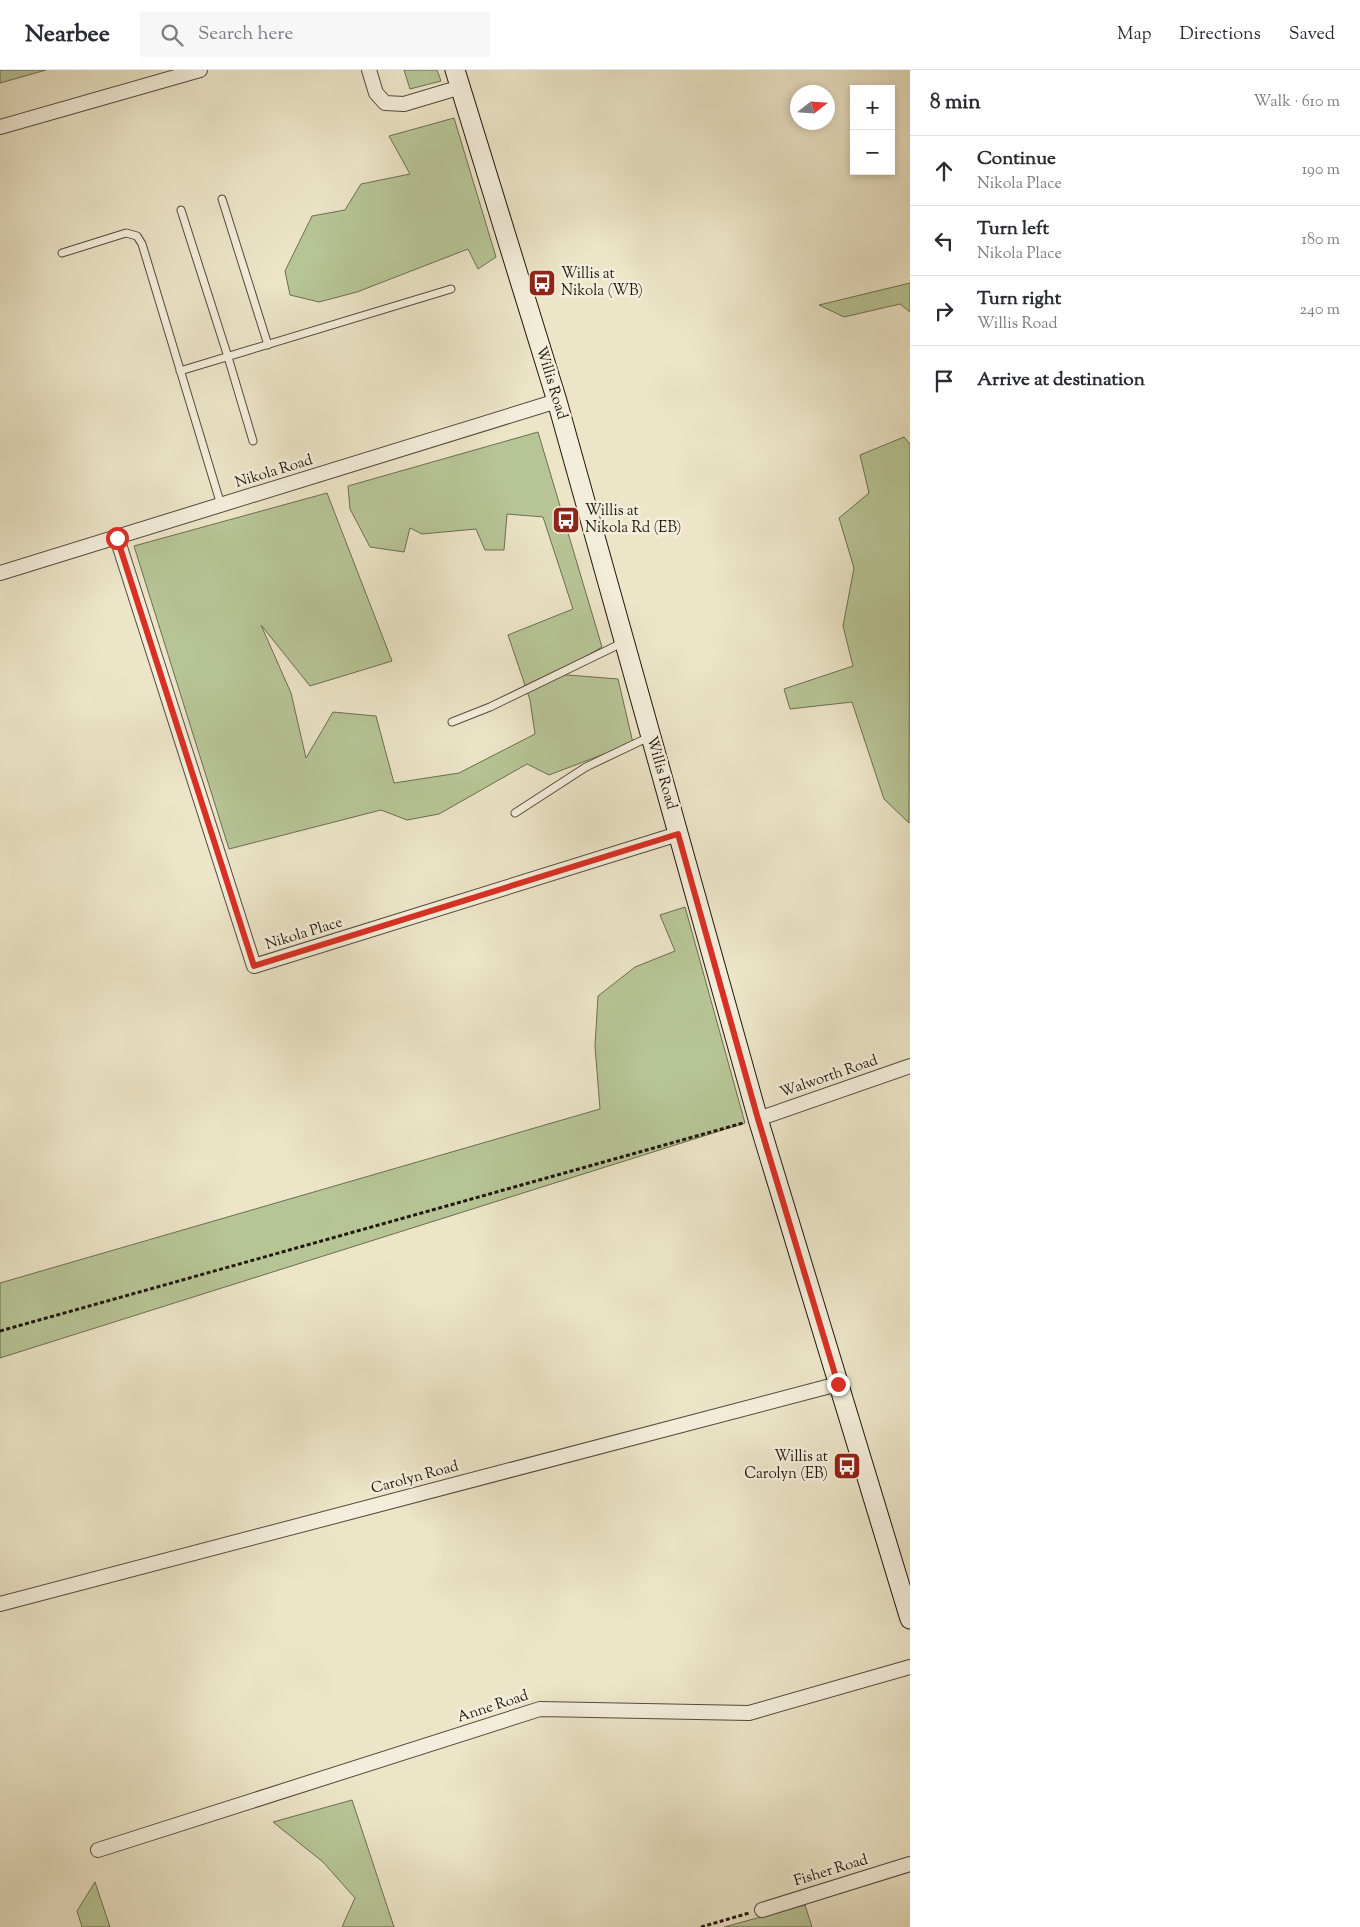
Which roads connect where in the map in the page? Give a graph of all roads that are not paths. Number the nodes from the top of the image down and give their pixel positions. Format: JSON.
{"nodes":[{"id":1,"x":200,"y":70,"type":"edge"},
{"id":2,"x":370,"y":70,"type":"edge"},
{"id":3,"x":458,"y":79,"type":"edge"},
{"id":4,"x":0,"y":127,"type":"edge"},
{"id":5,"x":222,"y":199,"type":"dead end"},
{"id":6,"x":181,"y":210,"type":"dead end"},
{"id":7,"x":62,"y":253,"type":"dead end"},
{"id":8,"x":451,"y":289,"type":"dead end"},
{"id":9,"x":268,"y":345,"type":"junction"},
{"id":10,"x":228,"y":356,"type":"junction"},
{"id":11,"x":180,"y":371,"type":"junction"},
{"id":12,"x":557,"y":401,"type":"junction"},
{"id":13,"x":253,"y":440,"type":"dead end"},
{"id":14,"x":221,"y":506,"type":"junction"},
{"id":15,"x":117,"y":538,"type":"junction"},
{"id":16,"x":0,"y":573,"type":"edge"},
{"id":17,"x":625,"y":642,"type":"junction"},
{"id":18,"x":452,"y":722,"type":"dead end"},
{"id":19,"x":651,"y":736,"type":"junction"},
{"id":20,"x":515,"y":813,"type":"dead end"},
{"id":21,"x":678,"y":834,"type":"junction"},
{"id":22,"x":910,"y":1066,"type":"edge"},
{"id":23,"x":758,"y":1119,"type":"junction"},
{"id":24,"x":838,"y":1384,"type":"junction"},
{"id":25,"x":0,"y":1604,"type":"edge"},
{"id":26,"x":910,"y":1619,"type":"edge"},
{"id":27,"x":910,"y":1667,"type":"edge"},
{"id":28,"x":98,"y":1850,"type":"dead end"},
{"id":29,"x":910,"y":1864,"type":"edge"},
{"id":30,"x":762,"y":1910,"type":"road end"}],
"edges":[{"from":1,"to":4,"type":"street"},
{"from":2,"to":3,"type":"street"},
{"from":3,"to":12,"type":"street","name":"Willis Road"},
{"from":5,"to":9,"type":"lane"},
{"from":6,"to":10,"type":"lane"},
{"from":7,"to":11,"type":"lane"},
{"from":8,"to":9,"type":"lane"},
{"from":9,"to":10,"type":"lane"},
{"from":10,"to":11,"type":"lane"},
{"from":10,"to":13,"type":"lane"},
{"from":11,"to":14,"type":"lane"},
{"from":12,"to":14,"type":"street","name":"Nikola Road"},
{"from":12,"to":17,"type":"street","name":"Willis Road"},
{"from":14,"to":15,"type":"street","name":"Nikola Road"},
{"from":15,"to":16,"type":"street","name":"Nikola Road"},
{"from":15,"to":21,"type":"street","name":"Nikola Place"},
{"from":17,"to":18,"type":"lane"},
{"from":17,"to":19,"type":"street","name":"Willis Road"},
{"from":19,"to":20,"type":"lane"},
{"from":19,"to":21,"type":"street","name":"Willis Road"},
{"from":21,"to":23,"type":"street","name":"Willis Road"},
{"from":22,"to":23,"type":"street","name":"Walworth Road"},
{"from":23,"to":24,"type":"street","name":"Willis Road"},
{"from":24,"to":25,"type":"street","name":"Carolyn Road"},
{"from":24,"to":26,"type":"street","name":"Willis Road"},
{"from":27,"to":28,"type":"street","name":"Anne Road"},
{"from":29,"to":30,"type":"street","name":"Fisher Road"}]}
